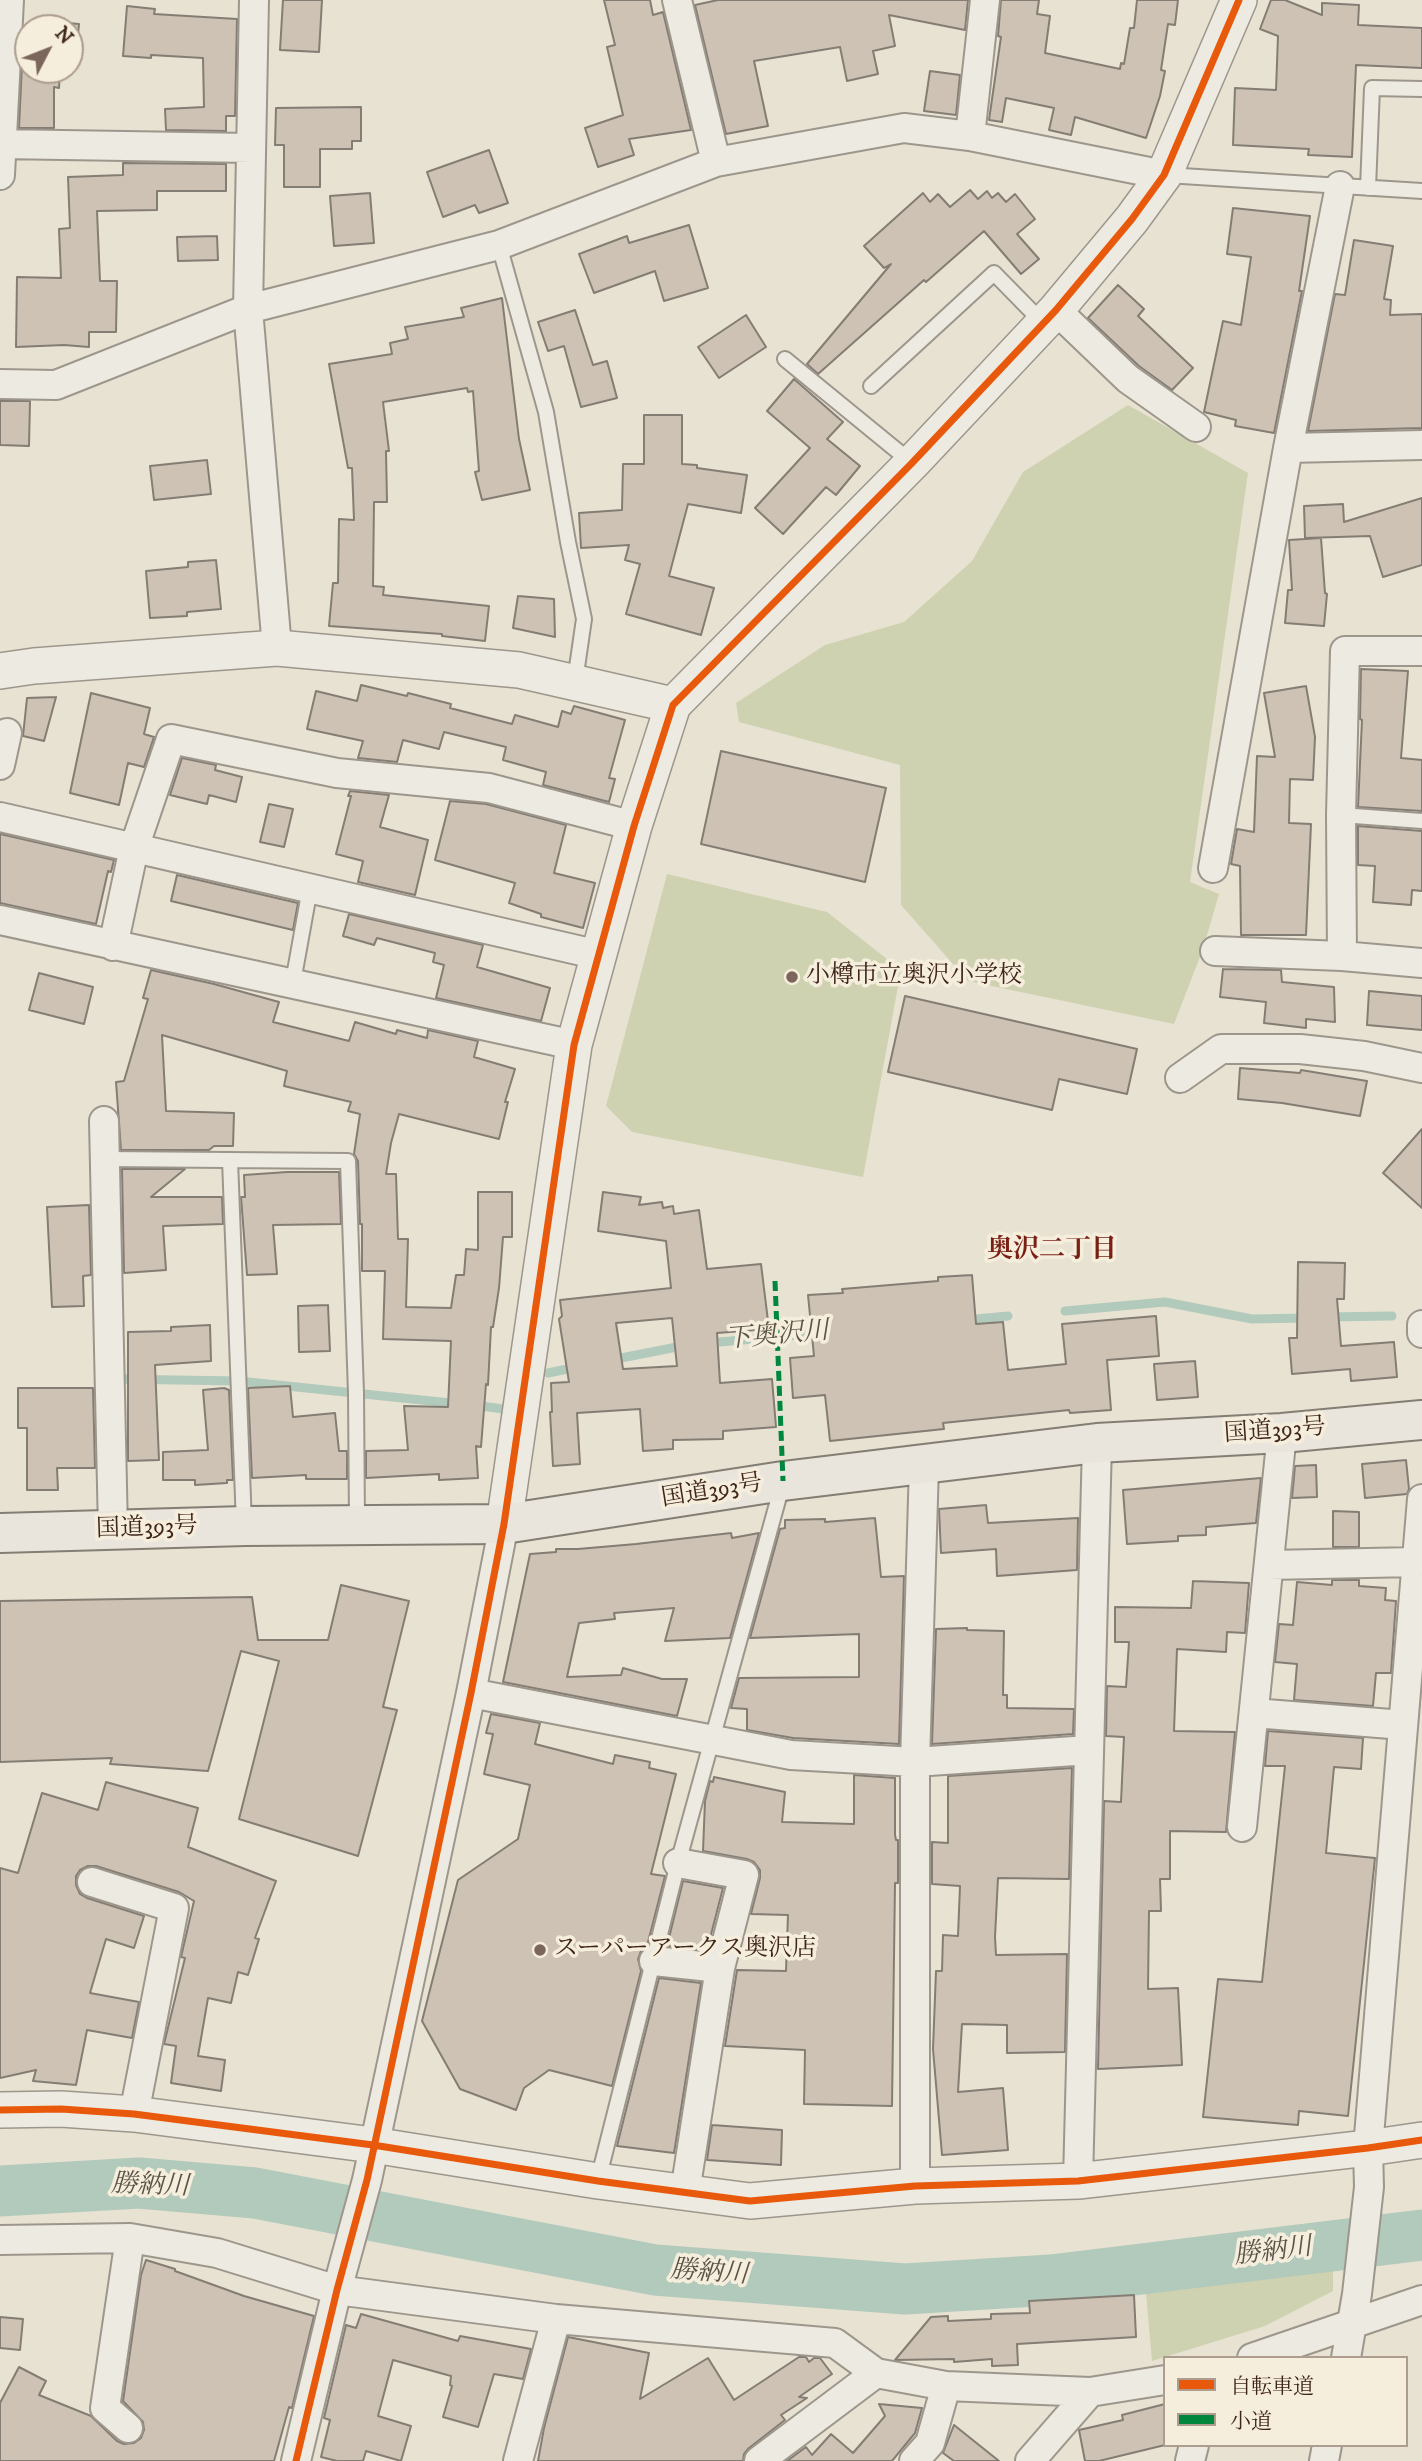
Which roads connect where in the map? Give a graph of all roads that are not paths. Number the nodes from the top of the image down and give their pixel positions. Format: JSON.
{"nodes":[{"id":1,"x":9,"y":0,"type":"edge"},
{"id":2,"x":254,"y":0,"type":"edge"},
{"id":3,"x":677,"y":0,"type":"edge"},
{"id":4,"x":985,"y":0,"type":"edge"},
{"id":5,"x":1240,"y":0,"type":"edge"},
{"id":6,"x":1422,"y":89,"type":"edge"},
{"id":7,"x":970,"y":136,"type":"junction"},
{"id":8,"x":1,"y":144,"type":"edge"},
{"id":9,"x":251,"y":148,"type":"junction"},
{"id":10,"x":716,"y":162,"type":"junction"},
{"id":11,"x":0,"y":175,"type":"edge"},
{"id":12,"x":1164,"y":175,"type":"junction"},
{"id":13,"x":1354,"y":187,"type":"junction"},
{"id":14,"x":1422,"y":191,"type":"edge"},
{"id":15,"x":499,"y":245,"type":"junction"},
{"id":16,"x":248,"y":309,"type":"junction"},
{"id":17,"x":1050,"y":317,"type":"junction"},
{"id":18,"x":785,"y":359,"type":"dead end"},
{"id":19,"x":0,"y":384,"type":"edge"},
{"id":20,"x":871,"y":386,"type":"dead end"},
{"id":21,"x":1196,"y":427,"type":"dead end"},
{"id":22,"x":1422,"y":445,"type":"edge"},
{"id":23,"x":1288,"y":448,"type":"junction"},
{"id":24,"x":912,"y":463,"type":"junction"},
{"id":25,"x":278,"y":648,"type":"junction"},
{"id":26,"x":1422,"y":651,"type":"edge"},
{"id":27,"x":0,"y":671,"type":"edge"},
{"id":28,"x":575,"y":681,"type":"junction"},
{"id":29,"x":673,"y":705,"type":"junction"},
{"id":30,"x":7,"y":733,"type":"dead end"},
{"id":31,"x":0,"y":765,"type":"edge"},
{"id":32,"x":1342,"y":815,"type":"junction"},
{"id":33,"x":0,"y":817,"type":"edge"},
{"id":34,"x":1422,"y":821,"type":"edge"},
{"id":35,"x":634,"y":826,"type":"junction"},
{"id":36,"x":134,"y":848,"type":"junction"},
{"id":37,"x":1213,"y":868,"type":"dead end"},
{"id":38,"x":310,"y":888,"type":"junction"},
{"id":39,"x":0,"y":920,"type":"edge"},
{"id":40,"x":113,"y":946,"type":"junction"},
{"id":41,"x":1215,"y":951,"type":"dead end"},
{"id":42,"x":599,"y":955,"type":"junction"},
{"id":43,"x":1342,"y":956,"type":"junction"},
{"id":44,"x":1422,"y":963,"type":"edge"},
{"id":45,"x":293,"y":982,"type":"junction"},
{"id":46,"x":574,"y":1045,"type":"junction"},
{"id":47,"x":1422,"y":1069,"type":"edge"},
{"id":48,"x":1180,"y":1078,"type":"dead end"},
{"id":49,"x":104,"y":1121,"type":"dead end"},
{"id":50,"x":105,"y":1158,"type":"junction"},
{"id":51,"x":230,"y":1160,"type":"junction"},
{"id":52,"x":1422,"y":1325,"type":"edge"},
{"id":53,"x":1422,"y":1333,"type":"edge"},
{"id":54,"x":1422,"y":1420,"type":"edge"},
{"id":55,"x":1282,"y":1433,"type":"junction"},
{"id":56,"x":1097,"y":1443,"type":"junction"},
{"id":57,"x":924,"y":1466,"type":"junction"},
{"id":58,"x":783,"y":1481,"type":"junction"},
{"id":59,"x":1422,"y":1499,"type":"edge"},
{"id":60,"x":504,"y":1524,"type":"junction"},
{"id":61,"x":244,"y":1525,"type":"junction"},
{"id":62,"x":357,"y":1525,"type":"junction"},
{"id":63,"x":113,"y":1531,"type":"junction"},
{"id":64,"x":0,"y":1533,"type":"edge"},
{"id":65,"x":1416,"y":1562,"type":"junction"},
{"id":66,"x":1269,"y":1565,"type":"junction"},
{"id":67,"x":471,"y":1693,"type":"junction"},
{"id":68,"x":1254,"y":1713,"type":"junction"},
{"id":69,"x":1403,"y":1725,"type":"junction"},
{"id":70,"x":714,"y":1740,"type":"junction"},
{"id":71,"x":1089,"y":1750,"type":"junction"},
{"id":72,"x":915,"y":1762,"type":"junction"},
{"id":73,"x":1242,"y":1827,"type":"dead end"},
{"id":74,"x":678,"y":1863,"type":"junction"},
{"id":75,"x":92,"y":1882,"type":"dead end"},
{"id":76,"x":654,"y":1961,"type":"junction"},
{"id":77,"x":720,"y":1968,"type":"junction"},
{"id":78,"x":0,"y":2110,"type":"edge"},
{"id":79,"x":134,"y":2114,"type":"junction"},
{"id":80,"x":1422,"y":2140,"type":"edge"},
{"id":81,"x":373,"y":2145,"type":"junction"},
{"id":82,"x":1368,"y":2148,"type":"junction"},
{"id":83,"x":598,"y":2180,"type":"junction"},
{"id":84,"x":1078,"y":2180,"type":"junction"},
{"id":85,"x":915,"y":2186,"type":"junction"},
{"id":86,"x":685,"y":2192,"type":"junction"},
{"id":87,"x":130,"y":2238,"type":"junction"},
{"id":88,"x":0,"y":2241,"type":"edge"},
{"id":89,"x":340,"y":2284,"type":"junction"},
{"id":90,"x":1422,"y":2300,"type":"edge"},
{"id":91,"x":556,"y":2319,"type":"junction"},
{"id":92,"x":1353,"y":2323,"type":"junction"},
{"id":93,"x":1258,"y":2356,"type":"edge"},
{"id":94,"x":1346,"y":2356,"type":"edge"},
{"id":95,"x":876,"y":2373,"type":"junction"},
{"id":96,"x":1163,"y":2380,"type":"edge"},
{"id":97,"x":946,"y":2386,"type":"junction"},
{"id":98,"x":1090,"y":2392,"type":"junction"},
{"id":99,"x":128,"y":2428,"type":"dead end"},
{"id":100,"x":296,"y":2461,"type":"edge"},
{"id":101,"x":518,"y":2461,"type":"edge"},
{"id":102,"x":760,"y":2461,"type":"edge"},
{"id":103,"x":914,"y":2461,"type":"edge"},
{"id":104,"x":1030,"y":2461,"type":"edge"}],
"edges":[{"from":1,"to":8,"type":"street"},
{"from":2,"to":9,"type":"street"},
{"from":3,"to":10,"type":"street"},
{"from":4,"to":7,"type":"street"},
{"from":5,"to":12,"type":"street"},
{"from":6,"to":13,"type":"lane"},
{"from":7,"to":10,"type":"street"},
{"from":7,"to":12,"type":"street"},
{"from":8,"to":9,"type":"street"},
{"from":8,"to":11,"type":"street"},
{"from":9,"to":16,"type":"street"},
{"from":10,"to":15,"type":"street"},
{"from":12,"to":13,"type":"lane"},
{"from":12,"to":17,"type":"street"},
{"from":13,"to":14,"type":"lane"},
{"from":13,"to":23,"type":"street"},
{"from":15,"to":16,"type":"street"},
{"from":15,"to":28,"type":"lane"},
{"from":16,"to":19,"type":"street"},
{"from":16,"to":25,"type":"street"},
{"from":17,"to":20,"type":"lane"},
{"from":17,"to":21,"type":"street"},
{"from":17,"to":24,"type":"street"},
{"from":18,"to":24,"type":"lane"},
{"from":22,"to":23,"type":"street"},
{"from":23,"to":37,"type":"street"},
{"from":24,"to":29,"type":"street"},
{"from":25,"to":27,"type":"street"},
{"from":25,"to":28,"type":"street"},
{"from":26,"to":32,"type":"street"},
{"from":28,"to":29,"type":"street"},
{"from":29,"to":35,"type":"street"},
{"from":30,"to":31,"type":"street"},
{"from":32,"to":34,"type":"lane"},
{"from":32,"to":43,"type":"street"},
{"from":33,"to":36,"type":"street"},
{"from":35,"to":36,"type":"street"},
{"from":35,"to":42,"type":"street"},
{"from":36,"to":38,"type":"street"},
{"from":36,"to":40,"type":"street"},
{"from":38,"to":42,"type":"street"},
{"from":38,"to":45,"type":"lane"},
{"from":39,"to":40,"type":"street"},
{"from":40,"to":45,"type":"street"},
{"from":41,"to":43,"type":"street"},
{"from":42,"to":46,"type":"street"},
{"from":43,"to":44,"type":"street"},
{"from":45,"to":46,"type":"street"},
{"from":46,"to":60,"type":"street"},
{"from":47,"to":48,"type":"street"},
{"from":49,"to":50,"type":"street"},
{"from":50,"to":51,"type":"lane"},
{"from":50,"to":63,"type":"street"},
{"from":51,"to":61,"type":"lane"},
{"from":51,"to":62,"type":"lane"},
{"from":52,"to":53,"type":"street"},
{"from":54,"to":55,"type":"highway","name":"国道393号"},
{"from":55,"to":56,"type":"highway","name":"国道393号"},
{"from":55,"to":66,"type":"street"},
{"from":56,"to":57,"type":"highway","name":"国道393号"},
{"from":56,"to":71,"type":"street"},
{"from":57,"to":58,"type":"highway","name":"国道393号"},
{"from":57,"to":72,"type":"street"},
{"from":58,"to":60,"type":"highway","name":"国道393号"},
{"from":58,"to":70,"type":"lane"},
{"from":59,"to":65,"type":"street"},
{"from":60,"to":62,"type":"highway","name":"国道393号"},
{"from":60,"to":67,"type":"street"},
{"from":61,"to":62,"type":"highway","name":"国道393号"},
{"from":61,"to":63,"type":"highway","name":"国道393号"},
{"from":63,"to":64,"type":"highway","name":"国道393号"},
{"from":65,"to":66,"type":"street"},
{"from":65,"to":69,"type":"street"},
{"from":66,"to":68,"type":"street"},
{"from":67,"to":70,"type":"street"},
{"from":67,"to":81,"type":"street"},
{"from":68,"to":69,"type":"street"},
{"from":68,"to":73,"type":"street"},
{"from":69,"to":82,"type":"street"},
{"from":70,"to":72,"type":"street"},
{"from":70,"to":74,"type":"lane"},
{"from":71,"to":72,"type":"street"},
{"from":71,"to":84,"type":"street"},
{"from":72,"to":85,"type":"street"},
{"from":74,"to":76,"type":"lane"},
{"from":74,"to":77,"type":"street"},
{"from":75,"to":79,"type":"street"},
{"from":76,"to":77,"type":"street"},
{"from":76,"to":83,"type":"lane"},
{"from":77,"to":86,"type":"street"},
{"from":78,"to":79,"type":"street"},
{"from":79,"to":81,"type":"street"},
{"from":80,"to":82,"type":"street"},
{"from":81,"to":83,"type":"street"},
{"from":81,"to":89,"type":"street"},
{"from":82,"to":84,"type":"street"},
{"from":82,"to":92,"type":"street"},
{"from":83,"to":86,"type":"street"},
{"from":84,"to":85,"type":"street"},
{"from":85,"to":86,"type":"street"},
{"from":87,"to":88,"type":"street"},
{"from":87,"to":89,"type":"street"},
{"from":87,"to":99,"type":"street"},
{"from":89,"to":91,"type":"street"},
{"from":89,"to":100,"type":"street"},
{"from":90,"to":92,"type":"street"},
{"from":91,"to":95,"type":"street"},
{"from":91,"to":101,"type":"street"},
{"from":92,"to":93,"type":"street"},
{"from":92,"to":94,"type":"street"},
{"from":95,"to":97,"type":"street"},
{"from":95,"to":102,"type":"street"},
{"from":96,"to":98,"type":"street"},
{"from":97,"to":98,"type":"street"},
{"from":97,"to":103,"type":"street"},
{"from":98,"to":104,"type":"street"}]}
